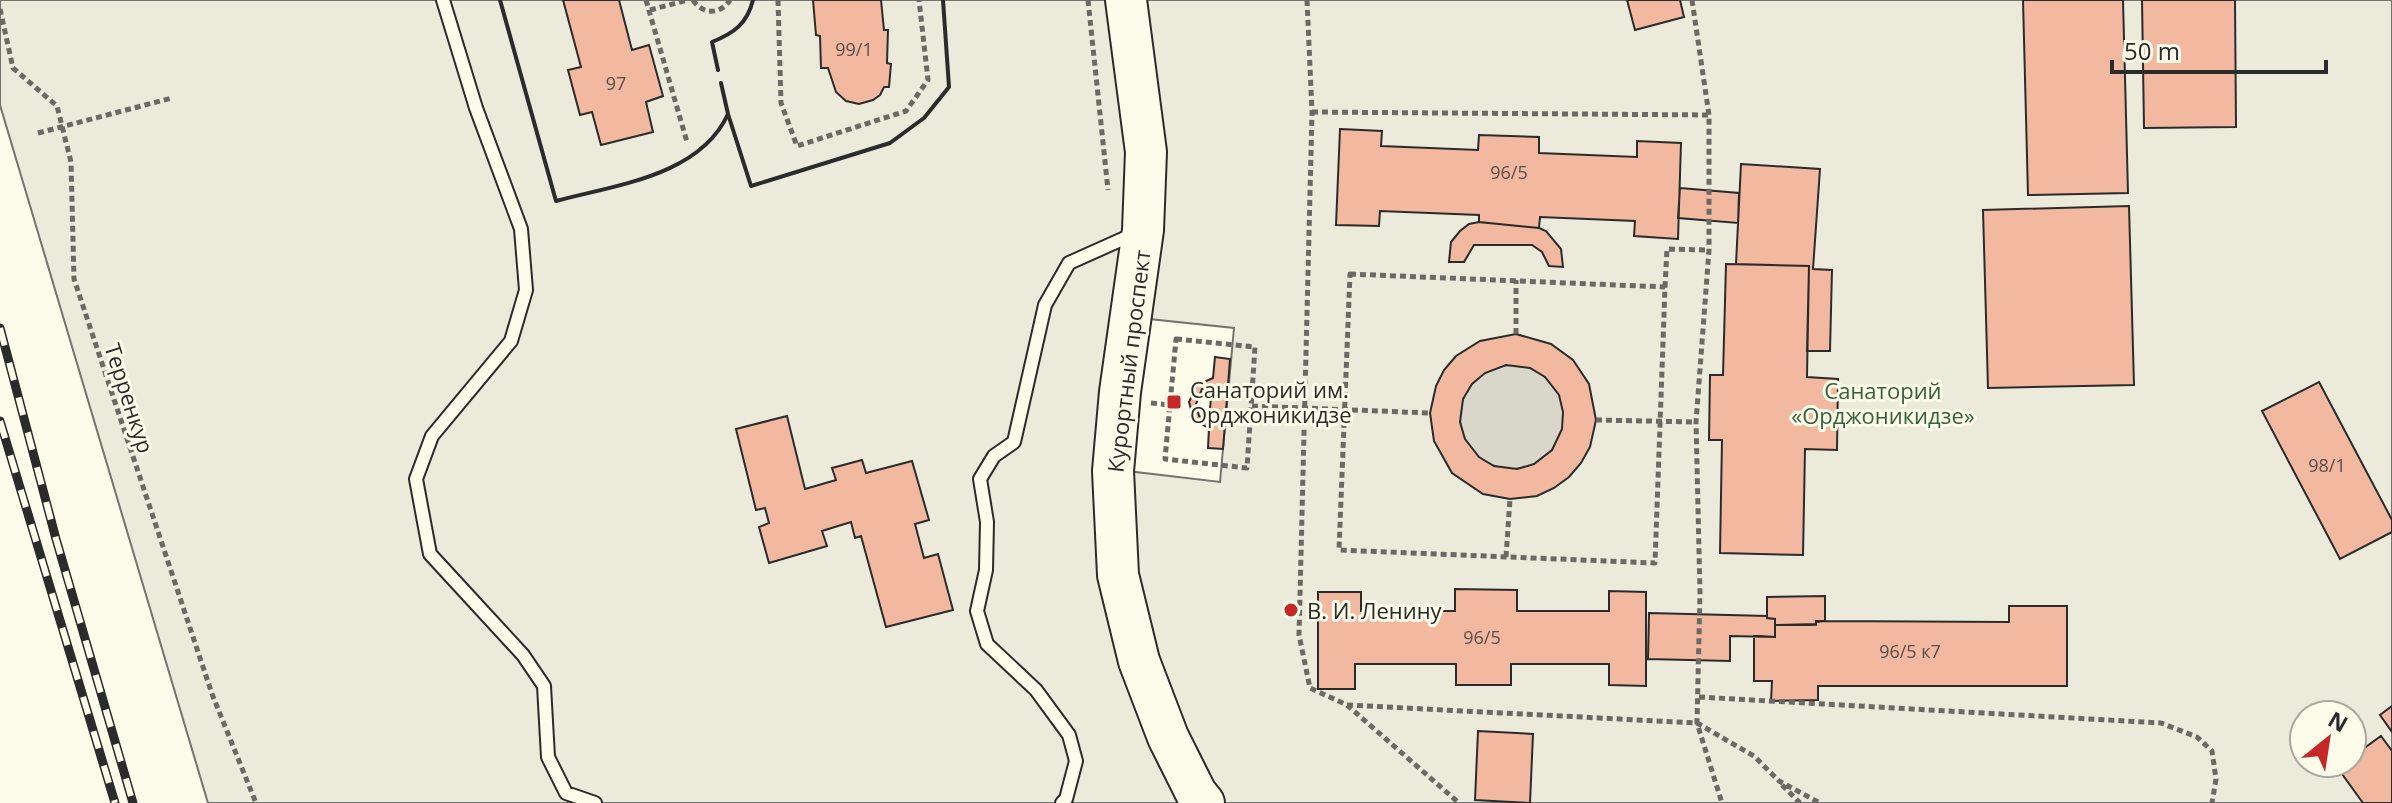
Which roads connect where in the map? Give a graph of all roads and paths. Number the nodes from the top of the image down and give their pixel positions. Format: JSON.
{"nodes":[{"id":1,"x":443,"y":0,"type":"edge"},
{"id":2,"x":646,"y":0,"type":"edge"},
{"id":3,"x":690,"y":0,"type":"edge"},
{"id":4,"x":730,"y":0,"type":"edge"},
{"id":5,"x":778,"y":0,"type":"edge"},
{"id":6,"x":919,"y":0,"type":"edge"},
{"id":7,"x":1126,"y":0,"type":"edge"},
{"id":8,"x":1307,"y":0,"type":"edge"},
{"id":9,"x":1692,"y":0,"type":"edge"},
{"id":10,"x":0,"y":9,"type":"edge"},
{"id":11,"x":650,"y":10,"type":"junction"},
{"id":12,"x":172,"y":98,"type":"dead end"},
{"id":13,"x":1312,"y":112,"type":"junction"},
{"id":14,"x":1709,"y":115,"type":"junction"},
{"id":15,"x":63,"y":127,"type":"junction"},
{"id":16,"x":38,"y":133,"type":"dead end"},
{"id":17,"x":687,"y":142,"type":"dead end"},
{"id":18,"x":1143,"y":230,"type":"junction"},
{"id":19,"x":1709,"y":250,"type":"junction"},
{"id":20,"x":1516,"y":280,"type":"junction"},
{"id":21,"x":1665,"y":287,"type":"junction"},
{"id":22,"x":1516,"y":334,"type":"dead end"},
{"id":23,"x":1151,"y":390,"type":"dead end"},
{"id":24,"x":1170,"y":405,"type":"junction"},
{"id":25,"x":1252,"y":406,"type":"junction"},
{"id":26,"x":1304,"y":409,"type":"junction"},
{"id":27,"x":1344,"y":412,"type":"junction"},
{"id":28,"x":1430,"y":413,"type":"dead end"},
{"id":29,"x":1596,"y":420,"type":"dead end"},
{"id":30,"x":1660,"y":420,"type":"junction"},
{"id":31,"x":1696,"y":422,"type":"junction"},
{"id":32,"x":1510,"y":499,"type":"dead end"},
{"id":33,"x":1506,"y":557,"type":"junction"},
{"id":34,"x":1699,"y":697,"type":"junction"},
{"id":35,"x":1347,"y":705,"type":"junction"},
{"id":36,"x":1697,"y":723,"type":"junction"},
{"id":37,"x":1779,"y":781,"type":"junction"},
{"id":38,"x":256,"y":803,"type":"edge"},
{"id":39,"x":595,"y":803,"type":"edge"},
{"id":40,"x":1062,"y":803,"type":"edge"},
{"id":41,"x":1204,"y":803,"type":"edge"},
{"id":42,"x":1459,"y":803,"type":"edge"},
{"id":43,"x":1722,"y":803,"type":"edge"},
{"id":44,"x":1800,"y":803,"type":"edge"},
{"id":45,"x":1820,"y":803,"type":"edge"},
{"id":46,"x":2212,"y":803,"type":"edge"}],
"edges":[{"from":1,"to":39,"type":"lane"},
{"from":2,"to":11,"type":"path"},
{"from":3,"to":4,"type":"path"},
{"from":3,"to":11,"type":"path"},
{"from":5,"to":6,"type":"path"},
{"from":7,"to":18,"type":"main road","name":"Курортный проспект"},
{"from":8,"to":13,"type":"path"},
{"from":9,"to":14,"type":"path"},
{"from":10,"to":15,"type":"path","name":"Терренкур"},
{"from":11,"to":17,"type":"path"},
{"from":12,"to":15,"type":"path"},
{"from":13,"to":14,"type":"path"},
{"from":13,"to":26,"type":"path"},
{"from":14,"to":19,"type":"path"},
{"from":15,"to":16,"type":"path"},
{"from":15,"to":38,"type":"path","name":"Терренкур"},
{"from":18,"to":40,"type":"lane"},
{"from":18,"to":41,"type":"main road","name":"Курортный проспект"},
{"from":19,"to":21,"type":"path"},
{"from":19,"to":31,"type":"path"},
{"from":20,"to":21,"type":"path"},
{"from":20,"to":22,"type":"path"},
{"from":20,"to":27,"type":"path"},
{"from":21,"to":30,"type":"path"},
{"from":23,"to":24,"type":"path"},
{"from":24,"to":25,"type":"path"},
{"from":24,"to":25,"type":"path"},
{"from":25,"to":26,"type":"path"},
{"from":26,"to":27,"type":"path"},
{"from":26,"to":35,"type":"path"},
{"from":27,"to":28,"type":"path"},
{"from":27,"to":33,"type":"path"},
{"from":29,"to":30,"type":"path"},
{"from":30,"to":31,"type":"path"},
{"from":30,"to":33,"type":"path"},
{"from":31,"to":34,"type":"path"},
{"from":32,"to":33,"type":"path"},
{"from":34,"to":36,"type":"path"},
{"from":34,"to":46,"type":"path"},
{"from":35,"to":36,"type":"path"},
{"from":35,"to":42,"type":"path"},
{"from":36,"to":37,"type":"path"},
{"from":36,"to":43,"type":"path"},
{"from":37,"to":44,"type":"path"},
{"from":37,"to":45,"type":"path"}]}
